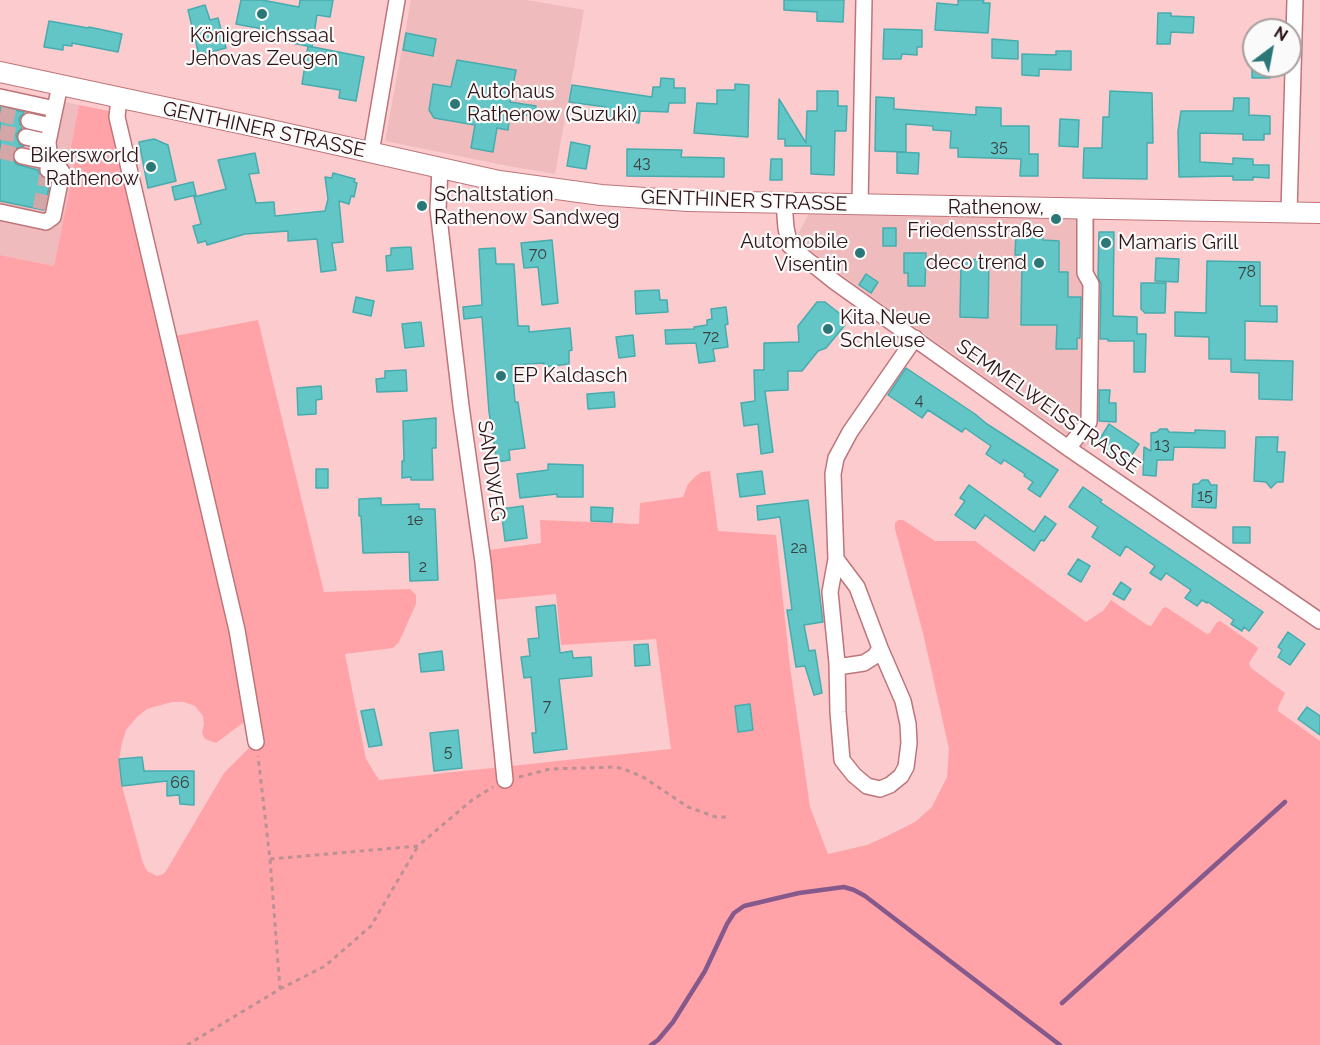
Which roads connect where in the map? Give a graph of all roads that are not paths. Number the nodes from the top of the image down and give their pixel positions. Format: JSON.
{"nodes":[{"id":1,"x":397,"y":0,"type":"edge"},
{"id":2,"x":864,"y":0,"type":"edge"},
{"id":3,"x":1295,"y":0,"type":"edge"},
{"id":4,"x":0,"y":72,"type":"edge"},
{"id":5,"x":60,"y":85,"type":"junction"},
{"id":6,"x":0,"y":97,"type":"edge"},
{"id":7,"x":119,"y":99,"type":"junction"},
{"id":8,"x":55,"y":108,"type":"junction"},
{"id":9,"x":29,"y":121,"type":"tunnel mouth"},
{"id":10,"x":51,"y":126,"type":"junction"},
{"id":11,"x":26,"y":137,"type":"tunnel mouth"},
{"id":12,"x":48,"y":142,"type":"junction"},
{"id":13,"x":371,"y":153,"type":"junction"},
{"id":14,"x":22,"y":156,"type":"tunnel mouth"},
{"id":15,"x":49,"y":166,"type":"junction"},
{"id":16,"x":440,"y":169,"type":"junction"},
{"id":17,"x":784,"y":203,"type":"junction"},
{"id":18,"x":860,"y":204,"type":"junction"},
{"id":19,"x":1085,"y":209,"type":"junction"},
{"id":20,"x":0,"y":212,"type":"edge"},
{"id":21,"x":1289,"y":212,"type":"junction"},
{"id":22,"x":1320,"y":213,"type":"edge"},
{"id":23,"x":915,"y":339,"type":"junction"},
{"id":24,"x":1068,"y":448,"type":"junction"},
{"id":25,"x":836,"y":560,"type":"junction"},
{"id":26,"x":1320,"y":621,"type":"edge"},
{"id":27,"x":880,"y":648,"type":"junction"},
{"id":28,"x":837,"y":663,"type":"junction"},
{"id":29,"x":256,"y":742,"type":"road end"},
{"id":30,"x":506,"y":780,"type":"road end"}],
"edges":[{"from":1,"to":13,"type":"street"},
{"from":2,"to":18,"type":"street"},
{"from":3,"to":21,"type":"street"},
{"from":4,"to":5,"type":"main road","name":"GENTHINER STRASSE"},
{"from":5,"to":7,"type":"main road","name":"GENTHINER STRASSE"},
{"from":5,"to":8,"type":"street"},
{"from":6,"to":8,"type":"street"},
{"from":7,"to":13,"type":"main road","name":"GENTHINER STRASSE"},
{"from":7,"to":29,"type":"street"},
{"from":8,"to":10,"type":"street"},
{"from":9,"to":10,"type":"street"},
{"from":10,"to":12,"type":"street"},
{"from":11,"to":12,"type":"street"},
{"from":12,"to":15,"type":"street"},
{"from":13,"to":16,"type":"main road","name":"GENTHINER STRASSE"},
{"from":14,"to":15,"type":"street"},
{"from":15,"to":20,"type":"street"},
{"from":16,"to":17,"type":"main road","name":"GENTHINER STRASSE"},
{"from":16,"to":30,"type":"street","name":"SANDWEG"},
{"from":17,"to":18,"type":"main road","name":"GENTHINER STRASSE"},
{"from":17,"to":23,"type":"street","name":"SEMMELWEISSTRASSE"},
{"from":18,"to":19,"type":"main road","name":"GENTHINER STRASSE"},
{"from":19,"to":21,"type":"main road","name":"GENTHINER STRASSE"},
{"from":19,"to":24,"type":"street"},
{"from":21,"to":22,"type":"main road","name":"GENTHINER STRASSE"},
{"from":23,"to":24,"type":"street","name":"SEMMELWEISSTRASSE"},
{"from":23,"to":25,"type":"street"},
{"from":24,"to":26,"type":"street","name":"SEMMELWEISSTRASSE"},
{"from":25,"to":27,"type":"street"},
{"from":25,"to":28,"type":"street"},
{"from":27,"to":28,"type":"street"},
{"from":27,"to":28,"type":"street"}]}
